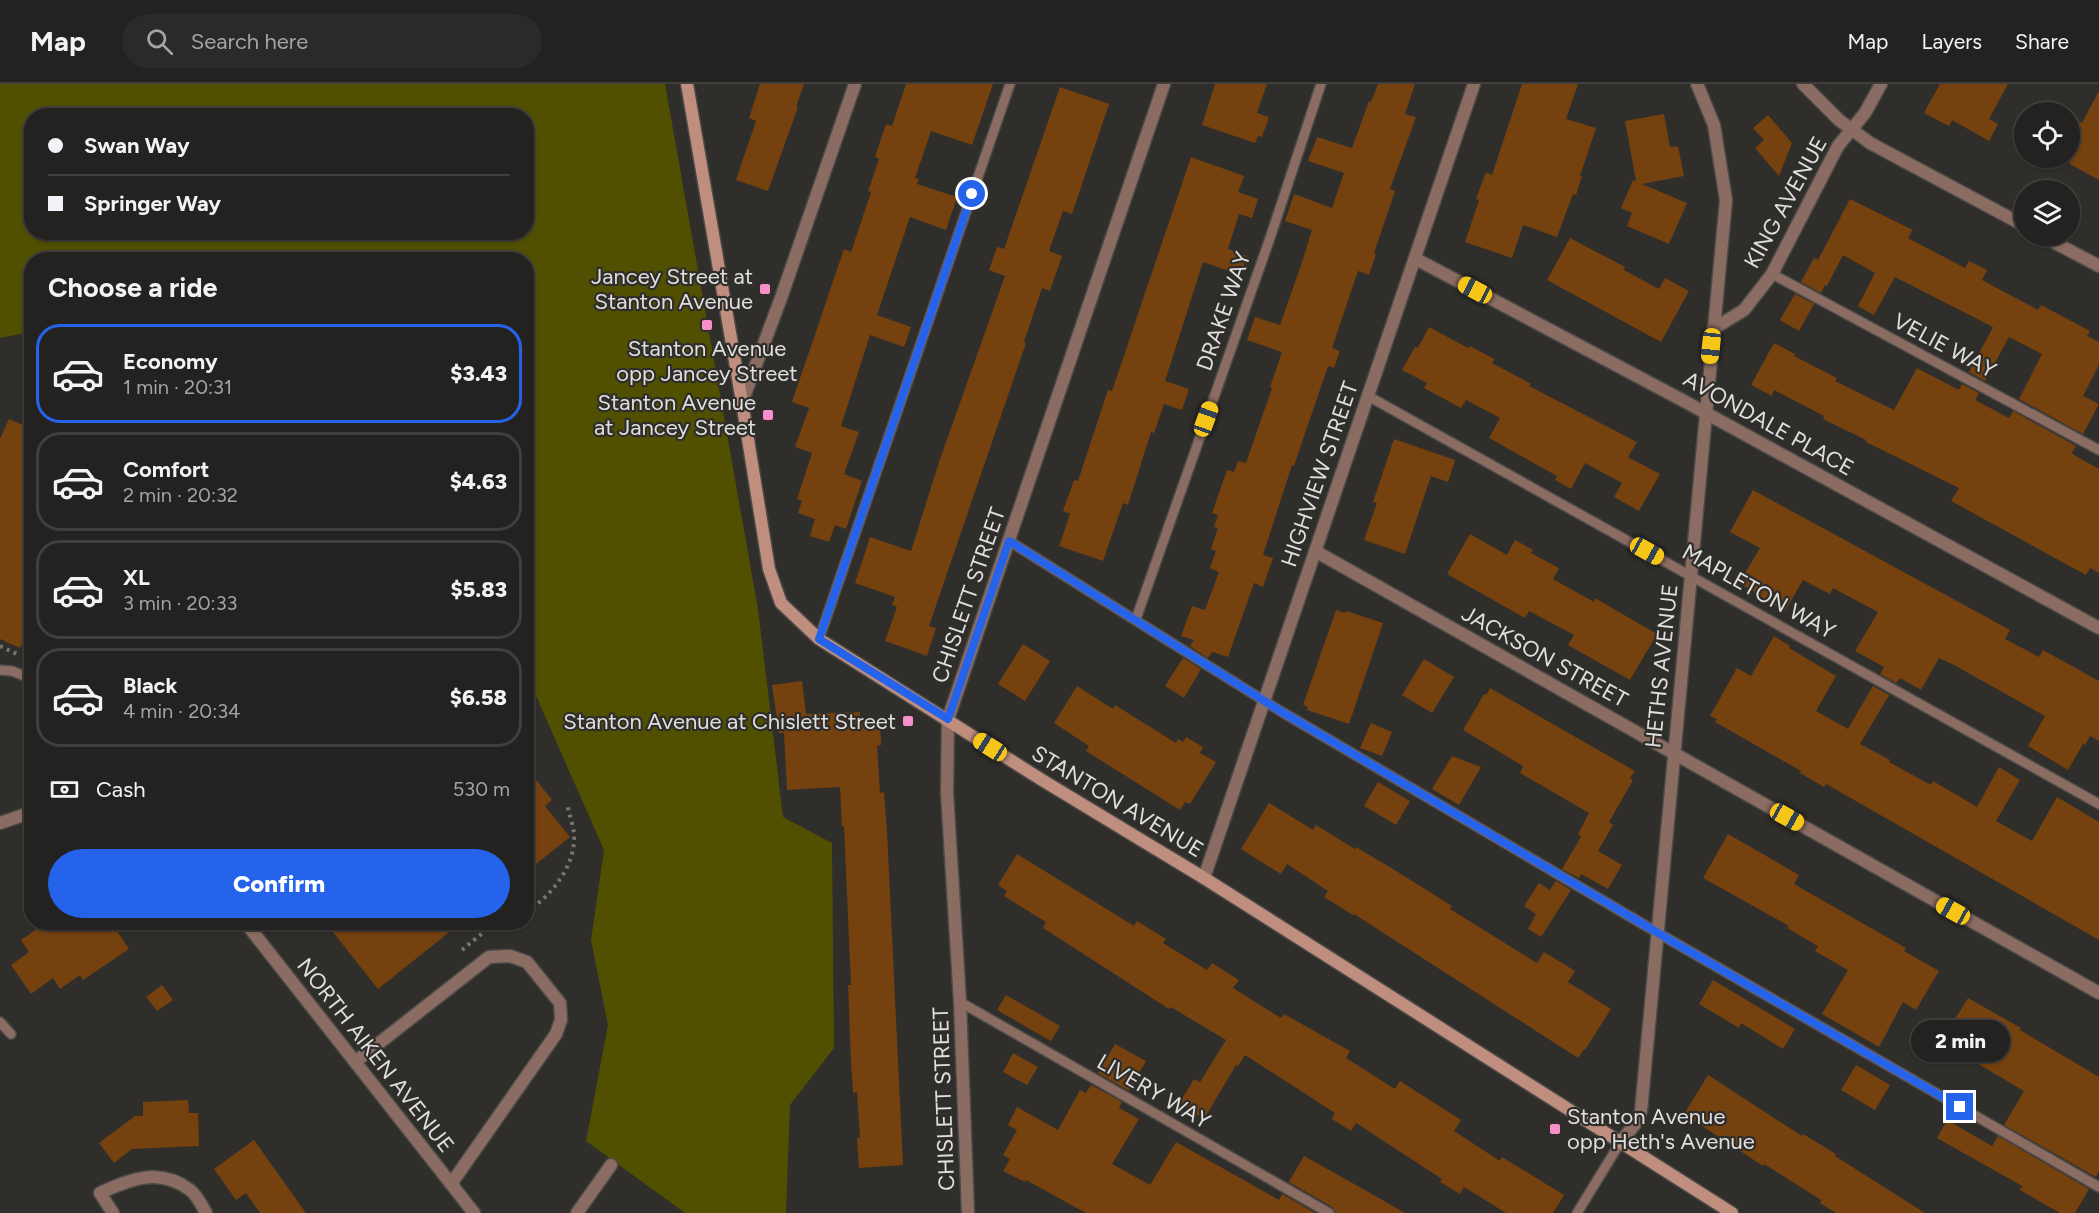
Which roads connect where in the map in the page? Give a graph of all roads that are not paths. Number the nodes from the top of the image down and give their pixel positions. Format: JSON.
{"nodes":[{"id":1,"x":687,"y":84,"type":"edge"},
{"id":2,"x":855,"y":84,"type":"edge"},
{"id":3,"x":1010,"y":84,"type":"edge"},
{"id":4,"x":1164,"y":84,"type":"edge"},
{"id":5,"x":1321,"y":84,"type":"edge"},
{"id":6,"x":1474,"y":84,"type":"edge"},
{"id":7,"x":1697,"y":84,"type":"edge"},
{"id":8,"x":1803,"y":84,"type":"edge"},
{"id":9,"x":1881,"y":84,"type":"edge"},
{"id":10,"x":1852,"y":130,"type":"junction"},
{"id":11,"x":2014,"y":220,"type":"edge"},
{"id":12,"x":2061,"y":246,"type":"edge"},
{"id":13,"x":1416,"y":259,"type":"junction"},
{"id":14,"x":2099,"y":266,"type":"edge"},
{"id":15,"x":1772,"y":274,"type":"junction"},
{"id":16,"x":1713,"y":329,"type":"junction"},
{"id":17,"x":1368,"y":396,"type":"junction"},
{"id":18,"x":742,"y":402,"type":"junction"},
{"id":19,"x":1705,"y":412,"type":"junction"},
{"id":20,"x":2099,"y":450,"type":"edge"},
{"id":21,"x":1009,"y":541,"type":"junction"},
{"id":22,"x":1315,"y":551,"type":"junction"},
{"id":23,"x":1691,"y":576,"type":"junction"},
{"id":24,"x":1136,"y":619,"type":"junction"},
{"id":25,"x":2099,"y":628,"type":"edge"},
{"id":26,"x":819,"y":639,"type":"junction"},
{"id":27,"x":0,"y":670,"type":"edge"},
{"id":28,"x":24,"y":676,"type":"edge"},
{"id":29,"x":1263,"y":701,"type":"junction"},
{"id":30,"x":948,"y":719,"type":"junction"},
{"id":31,"x":1674,"y":753,"type":"junction"},
{"id":32,"x":2099,"y":804,"type":"edge"},
{"id":33,"x":24,"y":815,"type":"edge"},
{"id":34,"x":0,"y":823,"type":"edge"},
{"id":35,"x":1204,"y":878,"type":"junction"},
{"id":36,"x":250,"y":930,"type":"edge"},
{"id":37,"x":1658,"y":933,"type":"junction"},
{"id":38,"x":2099,"y":993,"type":"edge"},
{"id":39,"x":960,"y":1002,"type":"junction"},
{"id":40,"x":0,"y":1022,"type":"edge"},
{"id":41,"x":11,"y":1034,"type":"dead end"},
{"id":42,"x":355,"y":1062,"type":"junction"},
{"id":43,"x":1620,"y":1143,"type":"junction"},
{"id":44,"x":611,"y":1165,"type":"dead end"},
{"id":45,"x":451,"y":1184,"type":"junction"},
{"id":46,"x":2099,"y":1187,"type":"edge"},
{"id":47,"x":113,"y":1213,"type":"edge"},
{"id":48,"x":207,"y":1213,"type":"edge"},
{"id":49,"x":474,"y":1213,"type":"edge"},
{"id":50,"x":577,"y":1213,"type":"edge"},
{"id":51,"x":968,"y":1213,"type":"edge"},
{"id":52,"x":1329,"y":1213,"type":"edge"},
{"id":53,"x":1577,"y":1213,"type":"edge"},
{"id":54,"x":1732,"y":1213,"type":"edge"}],
"edges":[{"from":1,"to":18,"type":"street","name":"STANTON AVENUE"},
{"from":2,"to":18,"type":"street"},
{"from":3,"to":26,"type":"lane"},
{"from":4,"to":21,"type":"street","name":"CHISLETT STREET"},
{"from":5,"to":24,"type":"lane","name":"DRAKE WAY"},
{"from":6,"to":13,"type":"street","name":"HIGHVIEW STREET"},
{"from":7,"to":16,"type":"street","name":"HETHS AVENUE"},
{"from":8,"to":10,"type":"street"},
{"from":9,"to":10,"type":"street","name":"KING AVENUE"},
{"from":10,"to":11,"type":"street"},
{"from":10,"to":15,"type":"street","name":"KING AVENUE"},
{"from":12,"to":14,"type":"street"},
{"from":13,"to":17,"type":"street","name":"HIGHVIEW STREET"},
{"from":13,"to":19,"type":"street","name":"AVONDALE PLACE"},
{"from":15,"to":16,"type":"street","name":"KING AVENUE"},
{"from":15,"to":20,"type":"lane","name":"VELIE WAY"},
{"from":16,"to":19,"type":"street","name":"HETHS AVENUE"},
{"from":17,"to":22,"type":"street","name":"HIGHVIEW STREET"},
{"from":17,"to":23,"type":"lane","name":"MAPLETON WAY"},
{"from":18,"to":26,"type":"street","name":"STANTON AVENUE"},
{"from":19,"to":23,"type":"street","name":"HETHS AVENUE"},
{"from":19,"to":25,"type":"street","name":"AVONDALE PLACE"},
{"from":21,"to":24,"type":"lane"},
{"from":21,"to":30,"type":"street","name":"CHISLETT STREET"},
{"from":22,"to":29,"type":"street","name":"HIGHVIEW STREET"},
{"from":22,"to":31,"type":"street","name":"JACKSON STREET"},
{"from":23,"to":31,"type":"street","name":"HETHS AVENUE"},
{"from":23,"to":32,"type":"lane","name":"MAPLETON WAY"},
{"from":24,"to":29,"type":"lane"},
{"from":26,"to":30,"type":"street","name":"STANTON AVENUE"},
{"from":27,"to":28,"type":"lane"},
{"from":29,"to":35,"type":"street","name":"HIGHVIEW STREET"},
{"from":29,"to":37,"type":"lane"},
{"from":30,"to":35,"type":"street","name":"STANTON AVENUE"},
{"from":30,"to":39,"type":"street","name":"CHISLETT STREET"},
{"from":31,"to":37,"type":"street","name":"HETHS AVENUE"},
{"from":31,"to":38,"type":"street","name":"JACKSON STREET"},
{"from":33,"to":34,"type":"street"},
{"from":35,"to":43,"type":"street","name":"STANTON AVENUE"},
{"from":36,"to":42,"type":"street","name":"NORTH AIKEN AVENUE"},
{"from":37,"to":43,"type":"street","name":"HETHS AVENUE"},
{"from":37,"to":46,"type":"lane"},
{"from":39,"to":51,"type":"street","name":"CHISLETT STREET"},
{"from":39,"to":52,"type":"lane","name":"LIVERY WAY"},
{"from":40,"to":41,"type":"lane"},
{"from":42,"to":45,"type":"street","name":"NORTH AIKEN AVENUE"},
{"from":42,"to":45,"type":"street"},
{"from":43,"to":53,"type":"lane"},
{"from":43,"to":54,"type":"street","name":"STANTON AVENUE"},
{"from":44,"to":50,"type":"street"},
{"from":45,"to":49,"type":"street","name":"NORTH AIKEN AVENUE"},
{"from":47,"to":48,"type":"street"}]}
